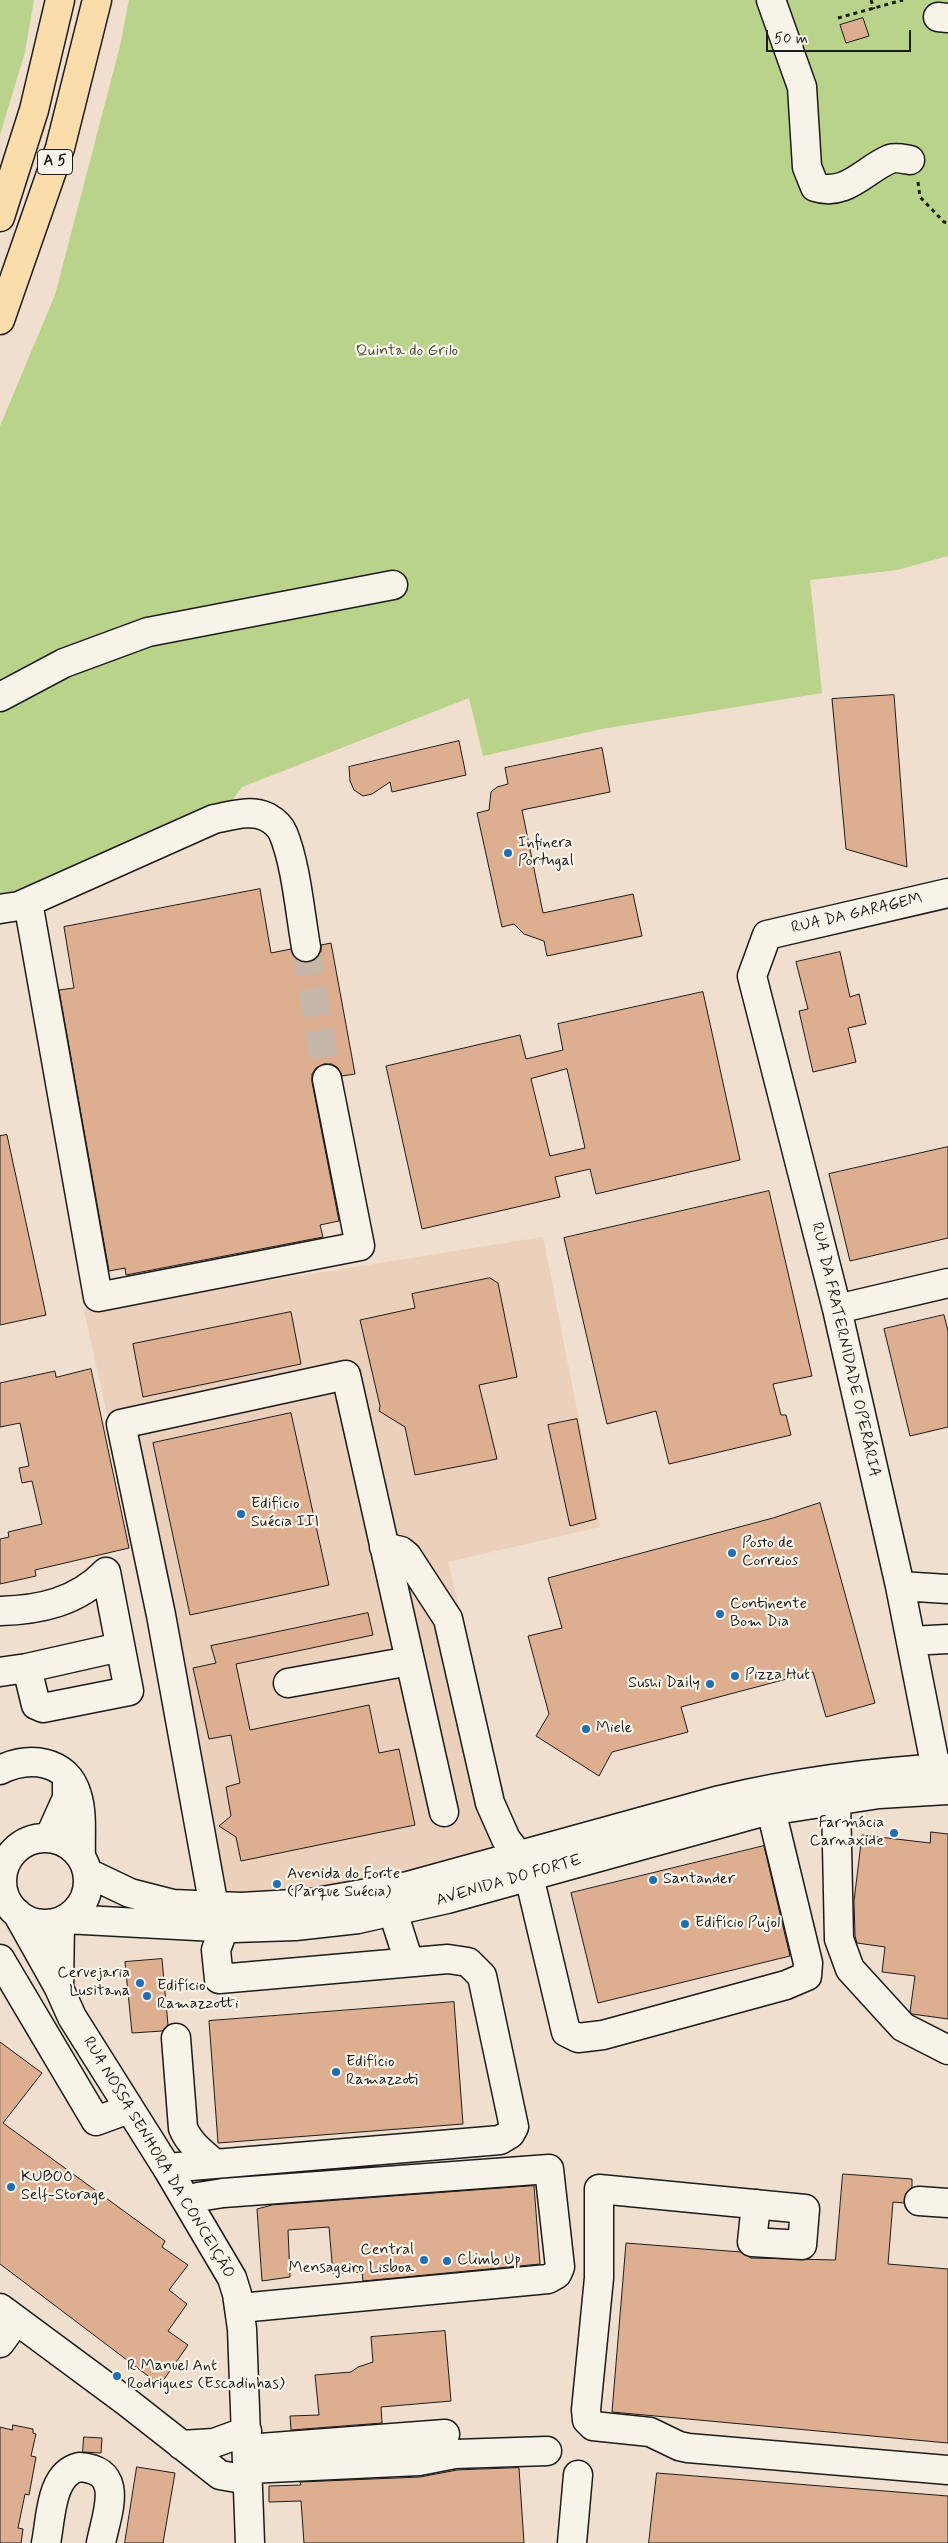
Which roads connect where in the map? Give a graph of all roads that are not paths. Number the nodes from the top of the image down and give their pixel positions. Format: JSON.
{"nodes":[{"id":1,"x":60,"y":0,"type":"edge"},
{"id":2,"x":96,"y":0,"type":"edge"},
{"id":3,"x":771,"y":0,"type":"edge"},
{"id":4,"x":910,"y":160,"type":"road end"},
{"id":5,"x":0,"y":217,"type":"edge"},
{"id":6,"x":0,"y":320,"type":"edge"},
{"id":7,"x":393,"y":585,"type":"dead end"},
{"id":8,"x":0,"y":697,"type":"edge"},
{"id":9,"x":948,"y":893,"type":"edge"},
{"id":10,"x":28,"y":902,"type":"junction"},
{"id":11,"x":0,"y":910,"type":"edge"},
{"id":12,"x":767,"y":935,"type":"joint"},
{"id":13,"x":306,"y":947,"type":"tunnel mouth"},
{"id":14,"x":327,"y":1079,"type":"tunnel mouth"},
{"id":15,"x":948,"y":1283,"type":"edge"},
{"id":16,"x":837,"y":1309,"type":"junction"},
{"id":17,"x":384,"y":1547,"type":"junction"},
{"id":18,"x":900,"y":1586,"type":"junction"},
{"id":19,"x":948,"y":1589,"type":"edge"},
{"id":20,"x":0,"y":1611,"type":"edge"},
{"id":21,"x":948,"y":1639,"type":"edge"},
{"id":22,"x":911,"y":1641,"type":"junction"},
{"id":23,"x":120,"y":1647,"type":"junction"},
{"id":24,"x":410,"y":1661,"type":"junction"},
{"id":25,"x":27,"y":1668,"type":"junction"},
{"id":26,"x":0,"y":1672,"type":"edge"},
{"id":27,"x":288,"y":1684,"type":"dead end"},
{"id":28,"x":2,"y":1761,"type":"edge"},
{"id":29,"x":944,"y":1776,"type":"edge"},
{"id":30,"x":67,"y":1777,"type":"junction"},
{"id":31,"x":836,"y":1800,"type":"junction"},
{"id":32,"x":771,"y":1810,"type":"junction"},
{"id":33,"x":444,"y":1812,"type":"dead end"},
{"id":34,"x":49,"y":1838,"type":"junction"},
{"id":35,"x":4,"y":1859,"type":"edge"},
{"id":36,"x":84,"y":1865,"type":"junction"},
{"id":37,"x":524,"y":1866,"type":"junction"},
{"id":38,"x":7,"y":1900,"type":"edge"},
{"id":39,"x":393,"y":1912,"type":"junction"},
{"id":40,"x":219,"y":1917,"type":"junction"},
{"id":41,"x":62,"y":1920,"type":"junction"},
{"id":42,"x":0,"y":1959,"type":"edge"},
{"id":43,"x":409,"y":1962,"type":"junction"},
{"id":44,"x":59,"y":1988,"type":"junction"},
{"id":45,"x":176,"y":2038,"type":"dead end"},
{"id":46,"x":948,"y":2050,"type":"edge"},
{"id":47,"x":129,"y":2109,"type":"junction"},
{"id":48,"x":207,"y":2164,"type":"junction"},
{"id":49,"x":167,"y":2168,"type":"junction"},
{"id":50,"x":184,"y":2197,"type":"junction"},
{"id":51,"x":919,"y":2201,"type":"dead end"},
{"id":52,"x":948,"y":2203,"type":"edge"},
{"id":53,"x":756,"y":2204,"type":"dead end"},
{"id":54,"x":240,"y":2308,"type":"junction"},
{"id":55,"x":8,"y":2314,"type":"edge"},
{"id":56,"x":0,"y":2343,"type":"edge"},
{"id":57,"x":445,"y":2434,"type":"dead end"},
{"id":58,"x":181,"y":2445,"type":"junction"},
{"id":59,"x":547,"y":2451,"type":"dead end"},
{"id":60,"x":247,"y":2457,"type":"junction"},
{"id":61,"x":948,"y":2470,"type":"edge"},
{"id":62,"x":578,"y":2475,"type":"dead end"},
{"id":63,"x":46,"y":2543,"type":"edge"},
{"id":64,"x":101,"y":2543,"type":"edge"},
{"id":65,"x":250,"y":2543,"type":"edge"},
{"id":66,"x":572,"y":2543,"type":"edge"}],
"edges":[{"from":1,"to":5,"type":"highway","number":"A 5"},
{"from":2,"to":6,"type":"highway","number":"A 5"},
{"from":3,"to":4,"type":"street"},
{"from":7,"to":8,"type":"street"},
{"from":9,"to":12,"type":"street","name":"RUA DA GARAGEM"},
{"from":10,"to":11,"type":"street"},
{"from":10,"to":13,"type":"street"},
{"from":10,"to":14,"type":"street"},
{"from":12,"to":16,"type":"street","name":"RUA DA FRATERNIDADE OPERÁRIA"},
{"from":15,"to":16,"type":"street"},
{"from":16,"to":18,"type":"street","name":"RUA DA FRATERNIDADE OPERÁRIA"},
{"from":17,"to":24,"type":"street"},
{"from":17,"to":37,"type":"street"},
{"from":17,"to":40,"type":"street"},
{"from":18,"to":19,"type":"street"},
{"from":18,"to":22,"type":"street","name":"RUA DA FRATERNIDADE OPERÁRIA"},
{"from":20,"to":23,"type":"street"},
{"from":21,"to":22,"type":"street"},
{"from":22,"to":29,"type":"street","name":"RUA DA FRATERNIDADE OPERÁRIA"},
{"from":23,"to":25,"type":"street"},
{"from":23,"to":25,"type":"street"},
{"from":24,"to":27,"type":"street"},
{"from":24,"to":33,"type":"street"},
{"from":25,"to":26,"type":"street"},
{"from":28,"to":30,"type":"street"},
{"from":29,"to":31,"type":"street","name":"AVENIDA DO FORTE"},
{"from":29,"to":37,"type":"street","name":"AVENIDA DO FORTE"},
{"from":30,"to":34,"type":"street"},
{"from":30,"to":36,"type":"street"},
{"from":31,"to":32,"type":"street","name":"AVENIDA DO FORTE"},
{"from":31,"to":46,"type":"street"},
{"from":32,"to":37,"type":"street","name":"AVENIDA DO FORTE"},
{"from":32,"to":37,"type":"street"},
{"from":34,"to":35,"type":"street"},
{"from":34,"to":36,"type":"street","name":"AVENIDA DO FORTE"},
{"from":35,"to":38,"type":"street"},
{"from":36,"to":40,"type":"street","name":"AVENIDA DO FORTE"},
{"from":36,"to":41,"type":"street"},
{"from":37,"to":39,"type":"street","name":"AVENIDA DO FORTE"},
{"from":37,"to":40,"type":"street","name":"AVENIDA DO FORTE"},
{"from":38,"to":41,"type":"street","name":"AVENIDA DO FORTE"},
{"from":38,"to":44,"type":"street","name":"RUA NOSSA SENHORA DA CONCEIÇÃO"},
{"from":39,"to":40,"type":"street","name":"AVENIDA DO FORTE"},
{"from":39,"to":43,"type":"street"},
{"from":40,"to":41,"type":"street","name":"AVENIDA DO FORTE"},
{"from":40,"to":43,"type":"street"},
{"from":41,"to":44,"type":"street","name":"RUA NOSSA SENHORA DA CONCEIÇÃO"},
{"from":42,"to":47,"type":"street"},
{"from":43,"to":48,"type":"street"},
{"from":44,"to":47,"type":"street","name":"RUA NOSSA SENHORA DA CONCEIÇÃO"},
{"from":45,"to":48,"type":"street"},
{"from":47,"to":49,"type":"street","name":"RUA NOSSA SENHORA DA CONCEIÇÃO"},
{"from":48,"to":49,"type":"street"},
{"from":48,"to":50,"type":"street"},
{"from":49,"to":50,"type":"street","name":"RUA NOSSA SENHORA DA CONCEIÇÃO"},
{"from":50,"to":54,"type":"street","name":"RUA NOSSA SENHORA DA CONCEIÇÃO"},
{"from":50,"to":54,"type":"street"},
{"from":51,"to":52,"type":"street"},
{"from":53,"to":61,"type":"street"},
{"from":54,"to":60,"type":"street","name":"RUA NOSSA SENHORA DA CONCEIÇÃO"},
{"from":55,"to":56,"type":"street"},
{"from":55,"to":58,"type":"street"},
{"from":57,"to":60,"type":"street"},
{"from":58,"to":60,"type":"street"},
{"from":58,"to":60,"type":"street"},
{"from":59,"to":60,"type":"street"},
{"from":60,"to":65,"type":"street","name":"RUA NOSSA SENHORA DA CONCEIÇÃO"},
{"from":62,"to":66,"type":"street"},
{"from":63,"to":64,"type":"street"}]}
